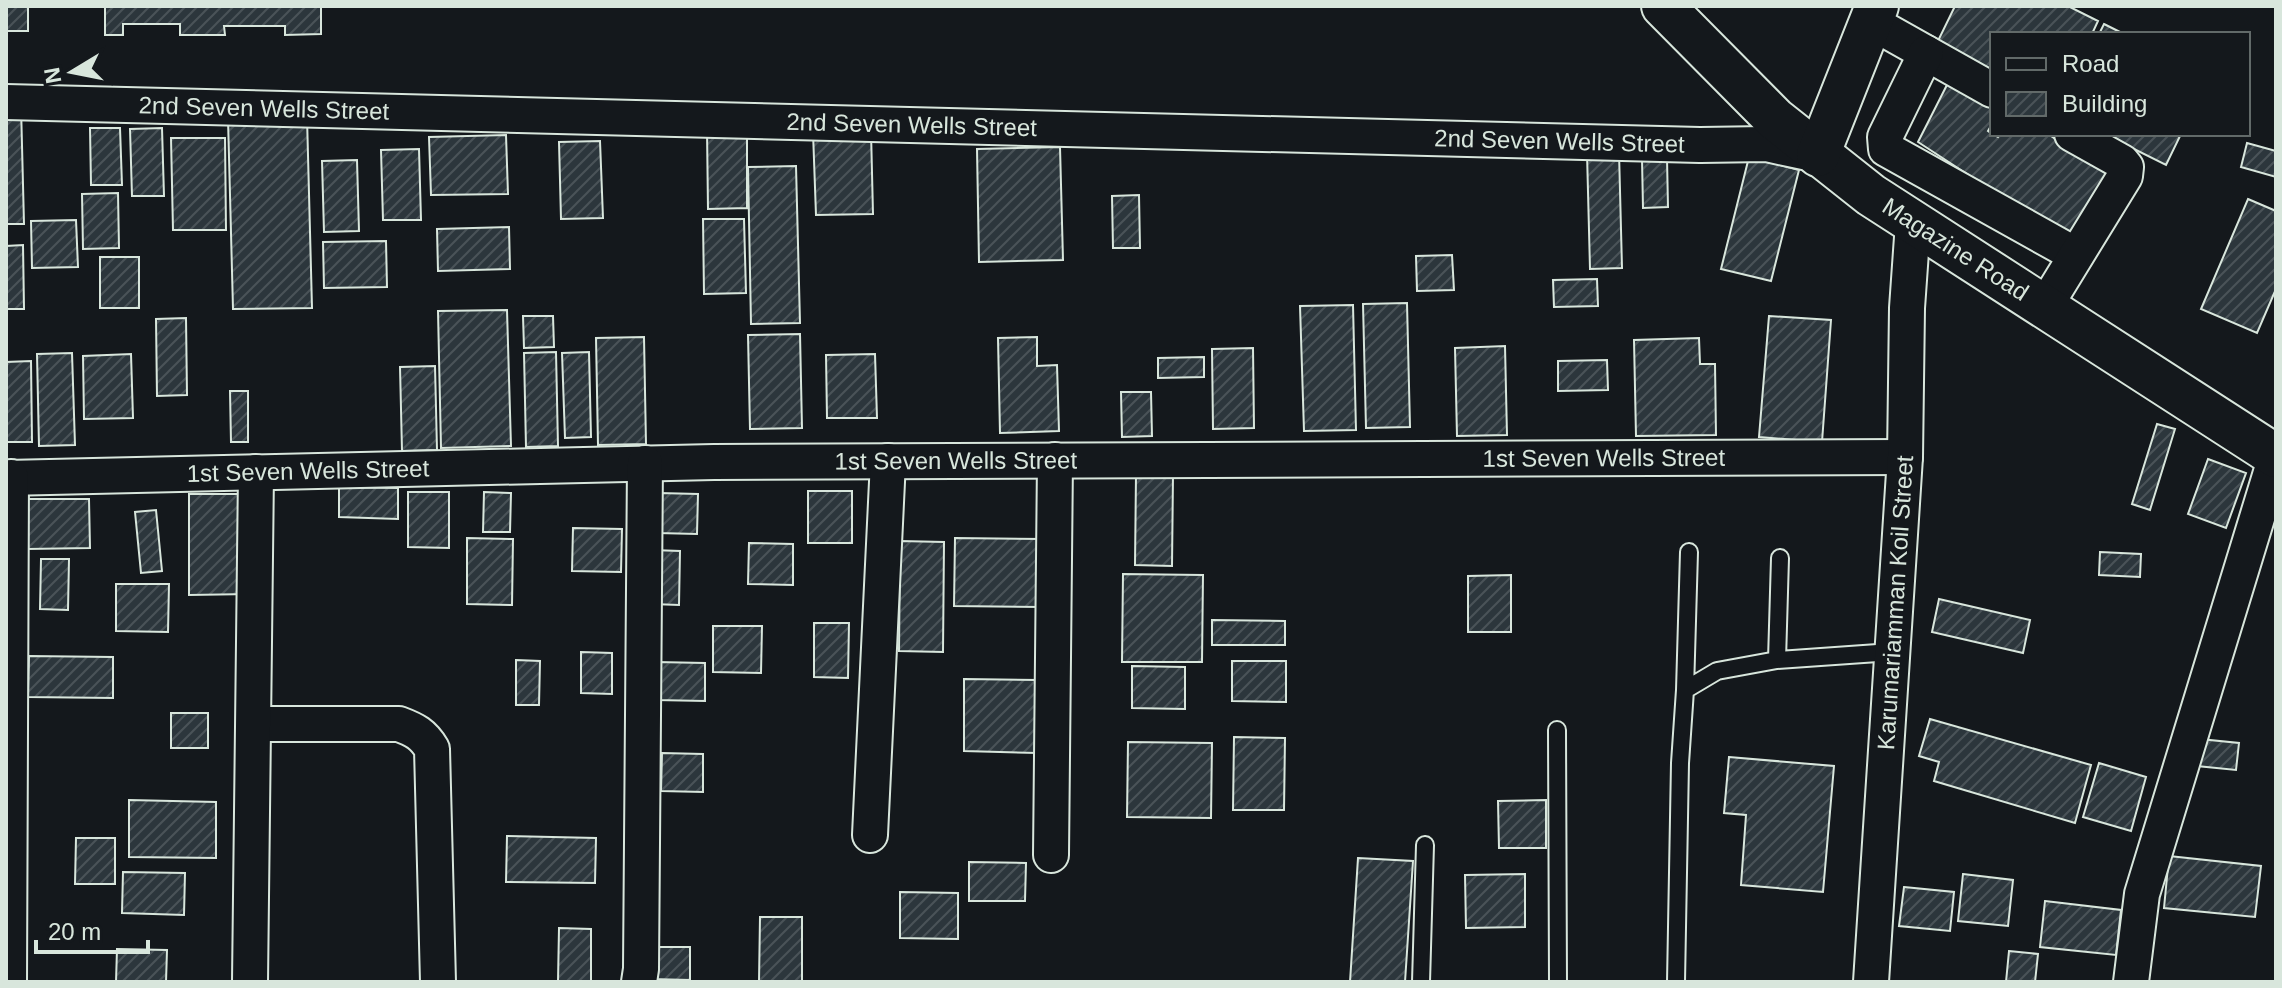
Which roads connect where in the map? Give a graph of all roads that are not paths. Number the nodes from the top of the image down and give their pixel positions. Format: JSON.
{"nodes":[{"id":1,"x":1663,"y":6,"type":"edge"},
{"id":2,"x":1874,"y":14,"type":"edge"},
{"id":3,"x":1926,"y":53,"type":"junction"},
{"id":4,"x":1990,"y":89,"type":"edge"},
{"id":5,"x":6,"y":102,"type":"edge"},
{"id":6,"x":2076,"y":136,"type":"edge"},
{"id":7,"x":1818,"y":155,"type":"junction"},
{"id":8,"x":1913,"y":223,"type":"junction"},
{"id":9,"x":2076,"y":255,"type":"junction"},
{"id":10,"x":2044,"y":308,"type":"junction"},
{"id":11,"x":2276,"y":456,"type":"edge"},
{"id":12,"x":1905,"y":457,"type":"junction"},
{"id":13,"x":1055,"y":460,"type":"junction"},
{"id":14,"x":888,"y":461,"type":"junction"},
{"id":15,"x":645,"y":463,"type":"junction"},
{"id":16,"x":256,"y":472,"type":"junction"},
{"id":17,"x":8,"y":478,"type":"edge"},
{"id":18,"x":1689,"y":552,"type":"dead end"},
{"id":19,"x":1780,"y":558,"type":"dead end"},
{"id":20,"x":1892,"y":652,"type":"junction"},
{"id":21,"x":1777,"y":660,"type":"junction"},
{"id":22,"x":1685,"y":690,"type":"junction"},
{"id":23,"x":254,"y":724,"type":"junction"},
{"id":24,"x":1557,"y":730,"type":"dead end"},
{"id":25,"x":870,"y":835,"type":"dead end"},
{"id":26,"x":1425,"y":845,"type":"dead end"},
{"id":27,"x":1051,"y":855,"type":"dead end"},
{"id":28,"x":9,"y":982,"type":"edge"},
{"id":29,"x":250,"y":982,"type":"edge"},
{"id":30,"x":438,"y":982,"type":"edge"},
{"id":31,"x":639,"y":982,"type":"edge"},
{"id":32,"x":1421,"y":982,"type":"edge"},
{"id":33,"x":1558,"y":982,"type":"edge"},
{"id":34,"x":1676,"y":982,"type":"edge"},
{"id":35,"x":1871,"y":982,"type":"edge"},
{"id":36,"x":2131,"y":982,"type":"edge"}],
"edges":[{"from":1,"to":7,"type":"street","name":"Magazine Road"},
{"from":2,"to":3,"type":"street"},
{"from":2,"to":7,"type":"street"},
{"from":3,"to":4,"type":"street"},
{"from":3,"to":9,"type":"street"},
{"from":5,"to":7,"type":"street","name":"2nd Seven Wells Street"},
{"from":6,"to":9,"type":"street"},
{"from":7,"to":8,"type":"street","name":"Magazine Road"},
{"from":8,"to":10,"type":"street","name":"Magazine Road"},
{"from":8,"to":12,"type":"street","name":"Karumariamman Koil Street"},
{"from":9,"to":10,"type":"street"},
{"from":10,"to":11,"type":"street","name":"Magazine Road"},
{"from":11,"to":36,"type":"street"},
{"from":12,"to":13,"type":"street","name":"1st Seven Wells Street"},
{"from":12,"to":20,"type":"street","name":"Karumariamman Koil Street"},
{"from":13,"to":14,"type":"street","name":"1st Seven Wells Street"},
{"from":13,"to":27,"type":"street"},
{"from":14,"to":15,"type":"street","name":"1st Seven Wells Street"},
{"from":14,"to":25,"type":"street"},
{"from":15,"to":16,"type":"street","name":"1st Seven Wells Street"},
{"from":15,"to":31,"type":"street"},
{"from":16,"to":17,"type":"street","name":"1st Seven Wells Street"},
{"from":16,"to":23,"type":"street"},
{"from":17,"to":28,"type":"street"},
{"from":18,"to":22,"type":"lane"},
{"from":19,"to":21,"type":"lane"},
{"from":20,"to":21,"type":"lane"},
{"from":20,"to":35,"type":"street","name":"Karumariamman Koil Street"},
{"from":21,"to":22,"type":"lane"},
{"from":22,"to":34,"type":"lane"},
{"from":23,"to":29,"type":"street"},
{"from":23,"to":30,"type":"street"},
{"from":24,"to":33,"type":"lane"},
{"from":26,"to":32,"type":"lane"}]}
